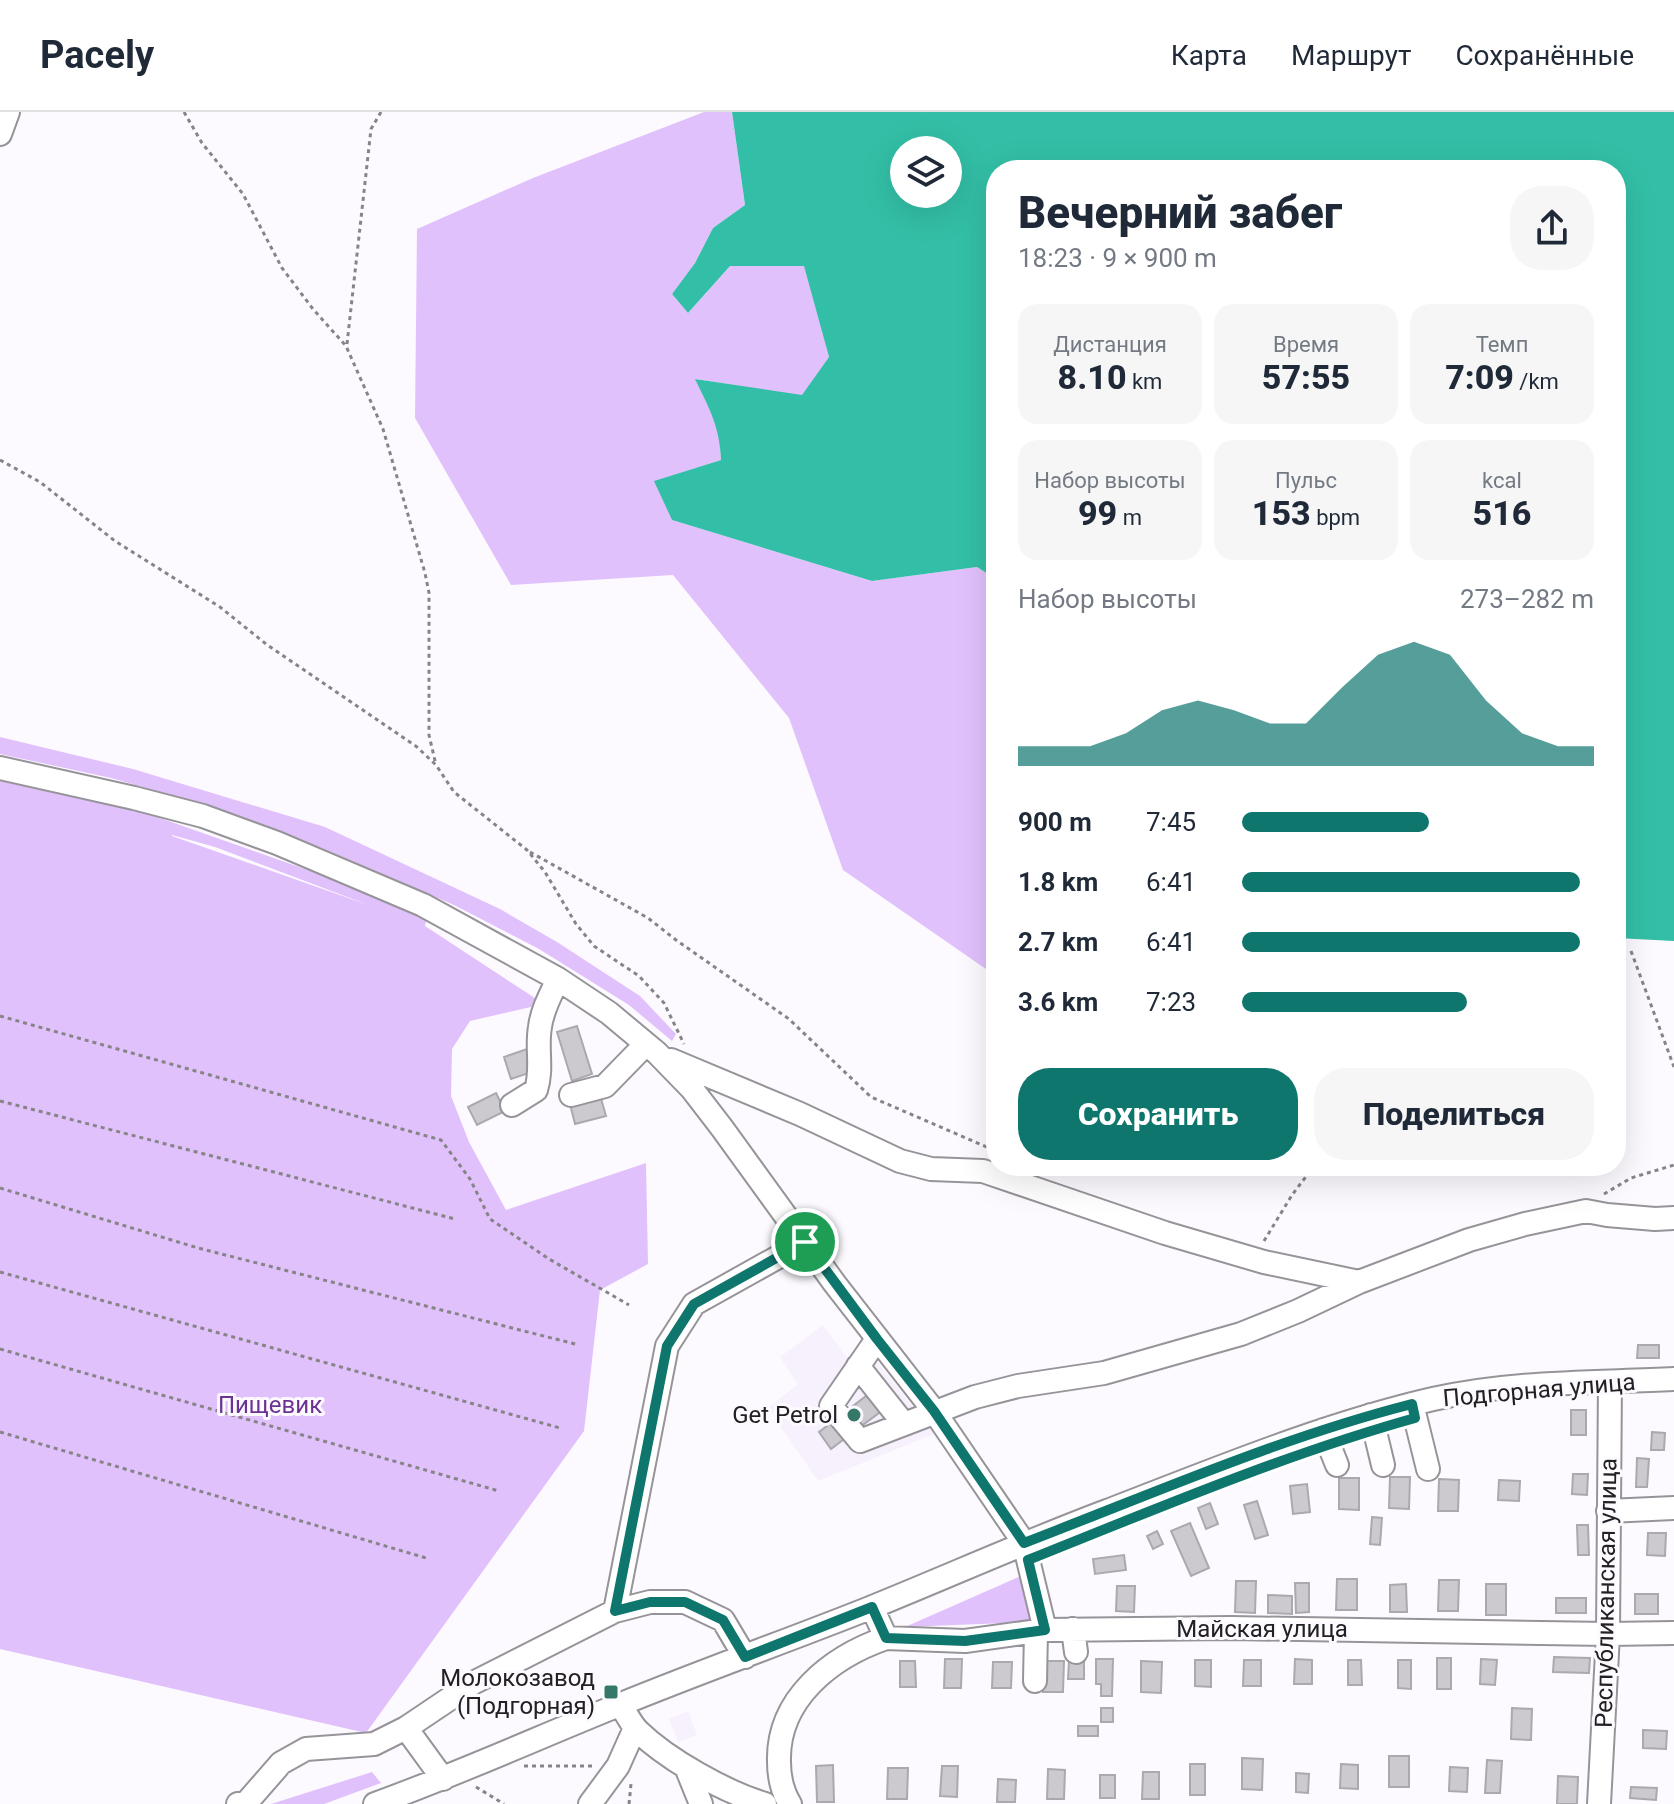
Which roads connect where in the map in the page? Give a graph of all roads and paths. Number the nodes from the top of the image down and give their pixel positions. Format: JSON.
{"nodes":[{"id":1,"x":8,"y":112,"type":"edge"},
{"id":2,"x":184,"y":112,"type":"edge"},
{"id":3,"x":381,"y":112,"type":"edge"},
{"id":4,"x":0,"y":134,"type":"edge"},
{"id":5,"x":346,"y":346,"type":"junction"},
{"id":6,"x":0,"y":460,"type":"edge"},
{"id":7,"x":436,"y":765,"type":"junction"},
{"id":8,"x":0,"y":768,"type":"edge"},
{"id":9,"x":527,"y":850,"type":"junction"},
{"id":10,"x":1631,"y":951,"type":"dead end"},
{"id":11,"x":558,"y":979,"type":"junction"},
{"id":12,"x":0,"y":1016,"type":"edge"},
{"id":13,"x":651,"y":1049,"type":"junction"},
{"id":14,"x":1674,"y":1067,"type":"edge"},
{"id":15,"x":692,"y":1070,"type":"junction"},
{"id":16,"x":571,"y":1095,"type":"dead end"},
{"id":17,"x":0,"y":1101,"type":"edge"},
{"id":18,"x":512,"y":1105,"type":"dead end"},
{"id":19,"x":986,"y":1147,"type":"edge"},
{"id":20,"x":1674,"y":1165,"type":"edge"},
{"id":21,"x":986,"y":1172,"type":"edge"},
{"id":22,"x":998,"y":1176,"type":"edge"},
{"id":23,"x":1306,"y":1176,"type":"edge"},
{"id":24,"x":0,"y":1188,"type":"edge"},
{"id":25,"x":1586,"y":1211,"type":"junction"},
{"id":26,"x":1674,"y":1218,"type":"edge"},
{"id":27,"x":455,"y":1219,"type":"dead end"},
{"id":28,"x":805,"y":1242,"type":"junction"},
{"id":29,"x":1253,"y":1258,"type":"junction"},
{"id":30,"x":0,"y":1272,"type":"edge"},
{"id":31,"x":1359,"y":1282,"type":"junction"},
{"id":32,"x":629,"y":1305,"type":"dead end"},
{"id":33,"x":877,"y":1339,"type":"junction"},
{"id":34,"x":579,"y":1345,"type":"dead end"},
{"id":35,"x":0,"y":1349,"type":"edge"},
{"id":36,"x":854,"y":1373,"type":"junction"},
{"id":37,"x":1674,"y":1379,"type":"edge"},
{"id":38,"x":1610,"y":1382,"type":"junction"},
{"id":39,"x":1412,"y":1404,"type":"junction"},
{"id":40,"x":934,"y":1411,"type":"junction"},
{"id":41,"x":1371,"y":1415,"type":"junction"},
{"id":42,"x":897,"y":1427,"type":"junction"},
{"id":43,"x":560,"y":1428,"type":"dead end"},
{"id":44,"x":1323,"y":1430,"type":"junction"},
{"id":45,"x":0,"y":1432,"type":"edge"},
{"id":46,"x":1337,"y":1465,"type":"dead end"},
{"id":47,"x":1383,"y":1465,"type":"dead end"},
{"id":48,"x":1428,"y":1469,"type":"dead end"},
{"id":49,"x":499,"y":1491,"type":"dead end"},
{"id":50,"x":1674,"y":1508,"type":"edge"},
{"id":51,"x":1608,"y":1511,"type":"junction"},
{"id":52,"x":1024,"y":1543,"type":"junction"},
{"id":53,"x":426,"y":1558,"type":"dead end"},
{"id":54,"x":872,"y":1607,"type":"junction"},
{"id":55,"x":615,"y":1611,"type":"junction"},
{"id":56,"x":1073,"y":1629,"type":"junction"},
{"id":57,"x":1040,"y":1630,"type":"junction"},
{"id":58,"x":1674,"y":1633,"type":"edge"},
{"id":59,"x":1608,"y":1634,"type":"junction"},
{"id":60,"x":886,"y":1638,"type":"junction"},
{"id":61,"x":1076,"y":1652,"type":"dead end"},
{"id":62,"x":745,"y":1657,"type":"junction"},
{"id":63,"x":1035,"y":1681,"type":"dead end"},
{"id":64,"x":620,"y":1704,"type":"junction"},
{"id":65,"x":406,"y":1728,"type":"junction"},
{"id":66,"x":635,"y":1728,"type":"junction"},
{"id":67,"x":618,"y":1766,"type":"junction"},
{"id":68,"x":515,"y":1767,"type":"dead end"},
{"id":69,"x":686,"y":1767,"type":"junction"},
{"id":70,"x":443,"y":1779,"type":"junction"},
{"id":71,"x":479,"y":1779,"type":"dead end"},
{"id":72,"x":238,"y":1804,"type":"edge"},
{"id":73,"x":375,"y":1804,"type":"edge"},
{"id":74,"x":504,"y":1804,"type":"edge"},
{"id":75,"x":590,"y":1804,"type":"edge"},
{"id":76,"x":701,"y":1804,"type":"edge"},
{"id":77,"x":765,"y":1804,"type":"edge"},
{"id":78,"x":790,"y":1804,"type":"edge"},
{"id":79,"x":1599,"y":1804,"type":"edge"}],
"edges":[{"from":1,"to":4,"type":"street"},
{"from":2,"to":5,"type":"path"},
{"from":3,"to":5,"type":"path"},
{"from":5,"to":7,"type":"path"},
{"from":6,"to":7,"type":"path"},
{"from":7,"to":9,"type":"path"},
{"from":8,"to":11,"type":"street"},
{"from":9,"to":15,"type":"path"},
{"from":9,"to":19,"type":"path"},
{"from":10,"to":14,"type":"path"},
{"from":11,"to":13,"type":"street"},
{"from":11,"to":18,"type":"street"},
{"from":12,"to":32,"type":"path"},
{"from":13,"to":15,"type":"street"},
{"from":13,"to":16,"type":"street"},
{"from":13,"to":28,"type":"street"},
{"from":15,"to":21,"type":"street"},
{"from":17,"to":27,"type":"path"},
{"from":20,"to":25,"type":"path"},
{"from":22,"to":29,"type":"street"},
{"from":23,"to":29,"type":"path"},
{"from":24,"to":34,"type":"path"},
{"from":25,"to":26,"type":"street"},
{"from":25,"to":31,"type":"street"},
{"from":28,"to":33,"type":"street"},
{"from":28,"to":55,"type":"street"},
{"from":29,"to":31,"type":"street"},
{"from":30,"to":43,"type":"path"},
{"from":31,"to":40,"type":"street"},
{"from":33,"to":36,"type":"street"},
{"from":33,"to":40,"type":"street"},
{"from":35,"to":49,"type":"path"},
{"from":36,"to":42,"type":"street"},
{"from":36,"to":42,"type":"street"},
{"from":37,"to":38,"type":"street","name":"Подгорная улица"},
{"from":38,"to":39,"type":"street","name":"Подгорная улица"},
{"from":38,"to":51,"type":"street","name":"Республиканская улица"},
{"from":39,"to":41,"type":"street","name":"Подгорная улица"},
{"from":39,"to":48,"type":"street"},
{"from":40,"to":42,"type":"street"},
{"from":40,"to":52,"type":"street"},
{"from":41,"to":44,"type":"street","name":"Подгорная улица"},
{"from":41,"to":47,"type":"street"},
{"from":44,"to":46,"type":"street"},
{"from":44,"to":52,"type":"street","name":"Подгорная улица"},
{"from":45,"to":53,"type":"path"},
{"from":50,"to":51,"type":"street"},
{"from":51,"to":59,"type":"street","name":"Республиканская улица"},
{"from":52,"to":54,"type":"street","name":"Подгорная улица"},
{"from":52,"to":57,"type":"street"},
{"from":54,"to":60,"type":"street"},
{"from":54,"to":62,"type":"street","name":"Подгорная улица"},
{"from":55,"to":62,"type":"street"},
{"from":55,"to":65,"type":"street"},
{"from":56,"to":57,"type":"street","name":"Майская улица"},
{"from":56,"to":59,"type":"street","name":"Майская улица"},
{"from":56,"to":61,"type":"street"},
{"from":57,"to":60,"type":"street","name":"Майская улица"},
{"from":57,"to":63,"type":"street"},
{"from":58,"to":59,"type":"street","name":"Майская улица"},
{"from":59,"to":79,"type":"street","name":"Республиканская улица"},
{"from":60,"to":78,"type":"street"},
{"from":62,"to":64,"type":"street","name":"Подгорная улица"},
{"from":64,"to":66,"type":"street"},
{"from":64,"to":70,"type":"street","name":"Подгорная улица"},
{"from":65,"to":70,"type":"street"},
{"from":65,"to":72,"type":"street"},
{"from":66,"to":67,"type":"street"},
{"from":66,"to":69,"type":"street"},
{"from":67,"to":68,"type":"path"},
{"from":67,"to":75,"type":"street"},
{"from":69,"to":76,"type":"street"},
{"from":69,"to":77,"type":"street"},
{"from":70,"to":73,"type":"street","name":"Подгорная улица"},
{"from":71,"to":74,"type":"path"}]}
